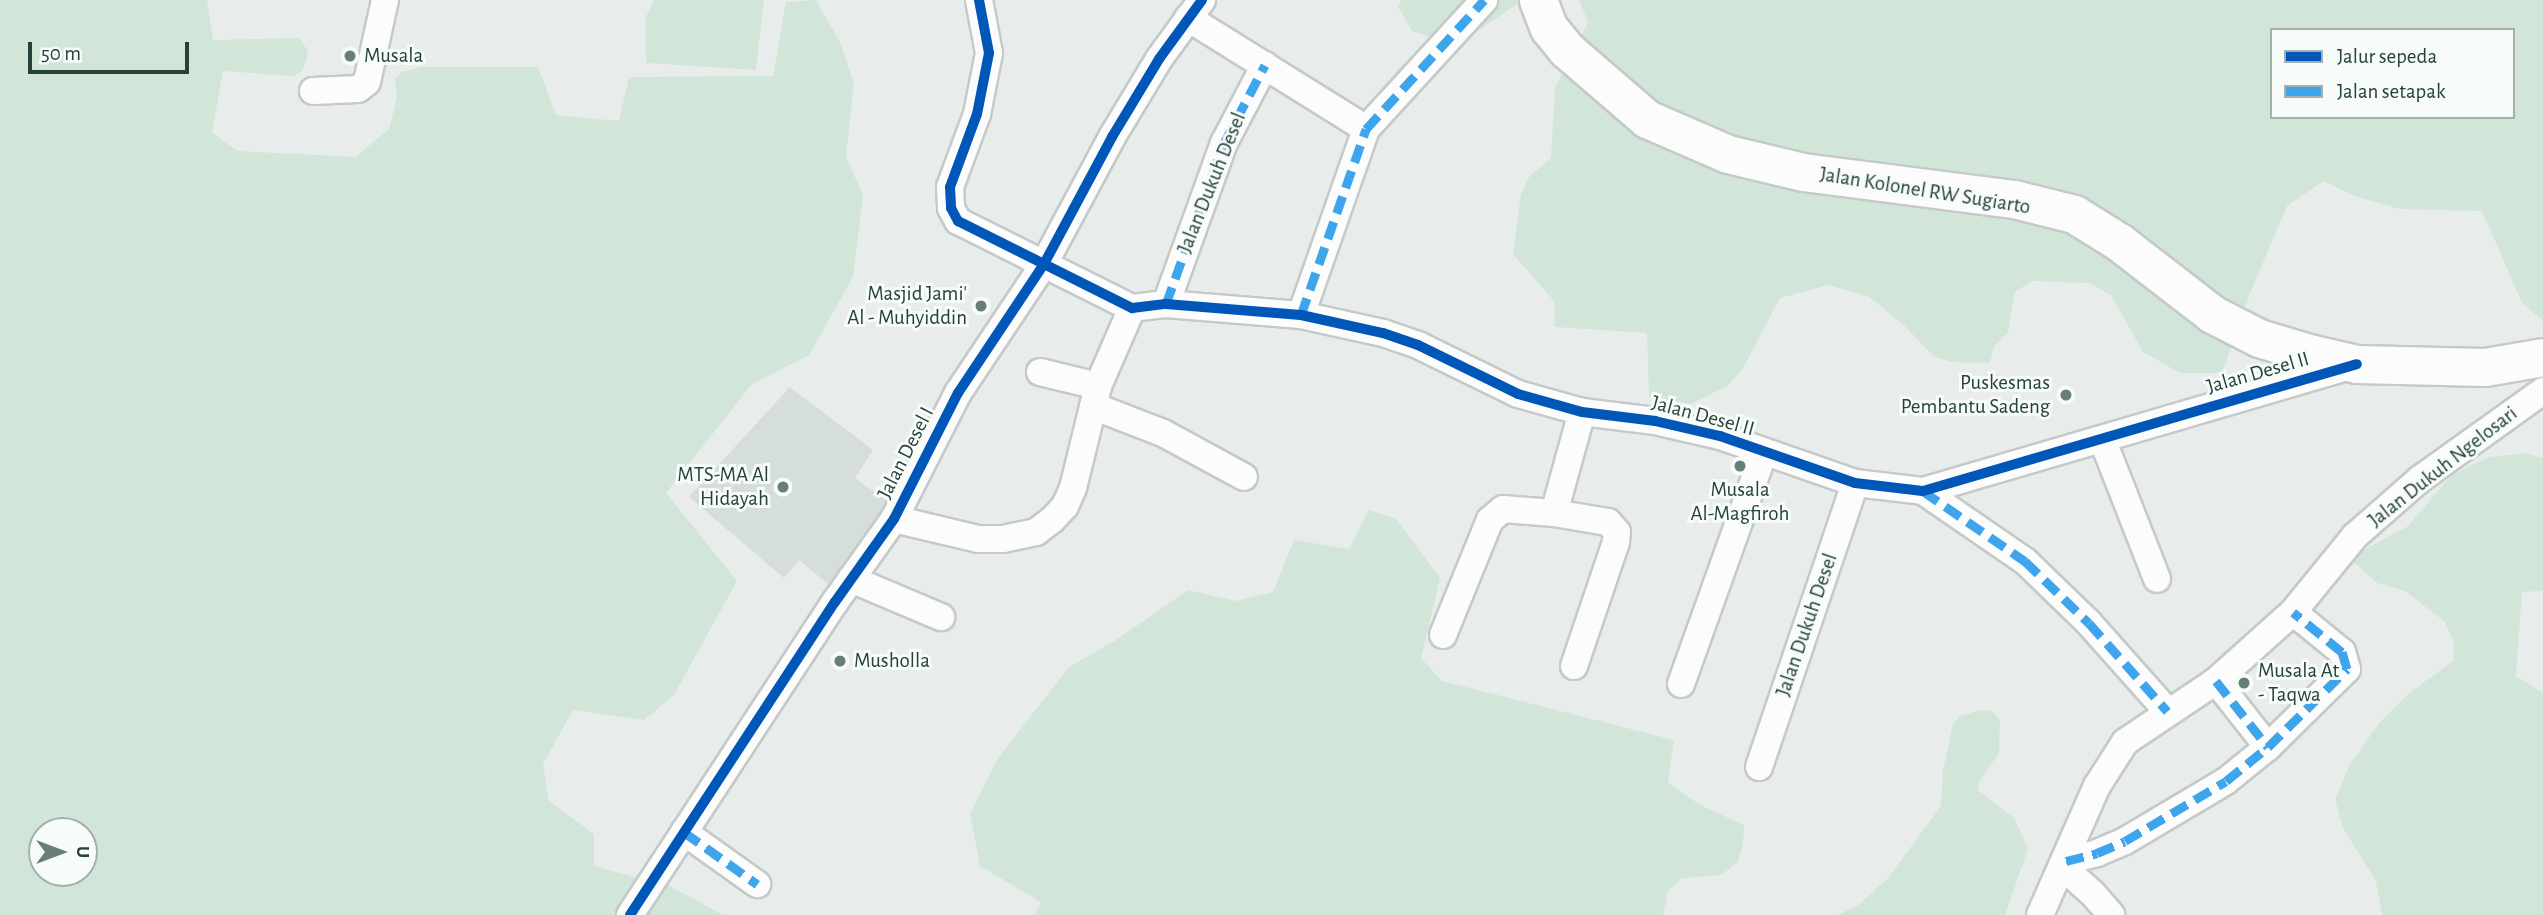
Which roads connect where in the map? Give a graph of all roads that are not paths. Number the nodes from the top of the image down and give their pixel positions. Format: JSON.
{"nodes":[{"id":1,"x":385,"y":0,"type":"edge"},
{"id":2,"x":979,"y":0,"type":"edge"},
{"id":3,"x":1484,"y":0,"type":"edge"},
{"id":4,"x":1538,"y":0,"type":"edge"},
{"id":5,"x":1195,"y":9,"type":"edge"},
{"id":6,"x":1265,"y":65,"type":"junction"},
{"id":7,"x":313,"y":90,"type":"dead end"},
{"id":8,"x":1366,"y":129,"type":"junction"},
{"id":9,"x":1044,"y":264,"type":"junction"},
{"id":10,"x":1166,"y":304,"type":"junction"},
{"id":11,"x":1132,"y":308,"type":"junction"},
{"id":12,"x":1301,"y":315,"type":"junction"},
{"id":13,"x":2543,"y":357,"type":"edge"},
{"id":14,"x":2357,"y":364,"type":"junction"},
{"id":15,"x":1040,"y":372,"type":"dead end"},
{"id":16,"x":2543,"y":391,"type":"edge"},
{"id":17,"x":1096,"y":396,"type":"junction"},
{"id":18,"x":1582,"y":412,"type":"junction"},
{"id":19,"x":2103,"y":441,"type":"junction"},
{"id":20,"x":1764,"y":452,"type":"junction"},
{"id":21,"x":1244,"y":477,"type":"dead end"},
{"id":22,"x":1855,"y":483,"type":"junction"},
{"id":23,"x":1923,"y":491,"type":"junction"},
{"id":24,"x":1553,"y":513,"type":"junction"},
{"id":25,"x":894,"y":519,"type":"junction"},
{"id":26,"x":851,"y":579,"type":"junction"},
{"id":27,"x":2157,"y":579,"type":"dead end"},
{"id":28,"x":2293,"y":612,"type":"junction"},
{"id":29,"x":941,"y":617,"type":"dead end"},
{"id":30,"x":1443,"y":635,"type":"dead end"},
{"id":31,"x":1574,"y":666,"type":"dead end"},
{"id":32,"x":2216,"y":681,"type":"junction"},
{"id":33,"x":1681,"y":684,"type":"dead end"},
{"id":34,"x":2168,"y":711,"type":"junction"},
{"id":35,"x":2268,"y":747,"type":"junction"},
{"id":36,"x":1759,"y":767,"type":"dead end"},
{"id":37,"x":684,"y":832,"type":"junction"},
{"id":38,"x":2064,"y":864,"type":"junction"},
{"id":39,"x":757,"y":884,"type":"dead end"},
{"id":40,"x":630,"y":915,"type":"edge"},
{"id":41,"x":2040,"y":915,"type":"edge"},
{"id":42,"x":2111,"y":915,"type":"edge"}],
"edges":[{"from":1,"to":7,"type":"street"},
{"from":2,"to":9,"type":"street"},
{"from":3,"to":8,"type":"street"},
{"from":4,"to":14,"type":"main road","name":"Jalan Kolonel RW Sugiarto"},
{"from":5,"to":6,"type":"street"},
{"from":5,"to":9,"type":"street","name":"Jalan Desel I"},
{"from":6,"to":8,"type":"street"},
{"from":6,"to":10,"type":"street","name":"Jalan Dukuh Desel"},
{"from":8,"to":12,"type":"street"},
{"from":9,"to":11,"type":"street"},
{"from":9,"to":25,"type":"street","name":"Jalan Desel I"},
{"from":10,"to":11,"type":"street","name":"Jalan Desel II"},
{"from":10,"to":12,"type":"street","name":"Jalan Desel II"},
{"from":11,"to":17,"type":"street"},
{"from":12,"to":18,"type":"street","name":"Jalan Desel II"},
{"from":13,"to":14,"type":"main road","name":"Jalan Kolonel RW Sugiarto"},
{"from":14,"to":19,"type":"street","name":"Jalan Desel II"},
{"from":15,"to":17,"type":"street"},
{"from":16,"to":28,"type":"street","name":"Jalan Dukuh Ngelosari"},
{"from":17,"to":21,"type":"street"},
{"from":17,"to":25,"type":"street"},
{"from":18,"to":20,"type":"street","name":"Jalan Desel II"},
{"from":18,"to":24,"type":"street"},
{"from":19,"to":23,"type":"street","name":"Jalan Desel II"},
{"from":19,"to":27,"type":"street"},
{"from":20,"to":22,"type":"street","name":"Jalan Desel II"},
{"from":20,"to":33,"type":"street"},
{"from":22,"to":23,"type":"street","name":"Jalan Desel II"},
{"from":22,"to":36,"type":"street","name":"Jalan Dukuh Desel"},
{"from":23,"to":34,"type":"street"},
{"from":24,"to":30,"type":"street"},
{"from":24,"to":31,"type":"street"},
{"from":25,"to":26,"type":"street","name":"Jalan Desel I"},
{"from":26,"to":29,"type":"street"},
{"from":26,"to":37,"type":"street","name":"Jalan Desel I"},
{"from":28,"to":32,"type":"street","name":"Jalan Dukuh Ngelosari"},
{"from":28,"to":35,"type":"street"},
{"from":32,"to":34,"type":"street","name":"Jalan Dukuh Ngelosari"},
{"from":32,"to":35,"type":"street"},
{"from":34,"to":38,"type":"street","name":"Jalan Dukuh Ngelosari"},
{"from":35,"to":38,"type":"street"},
{"from":37,"to":39,"type":"street"},
{"from":37,"to":40,"type":"street","name":"Jalan Desel I"},
{"from":38,"to":41,"type":"street","name":"Jalan Dukuh Ngelosari"},
{"from":38,"to":42,"type":"street"}]}
